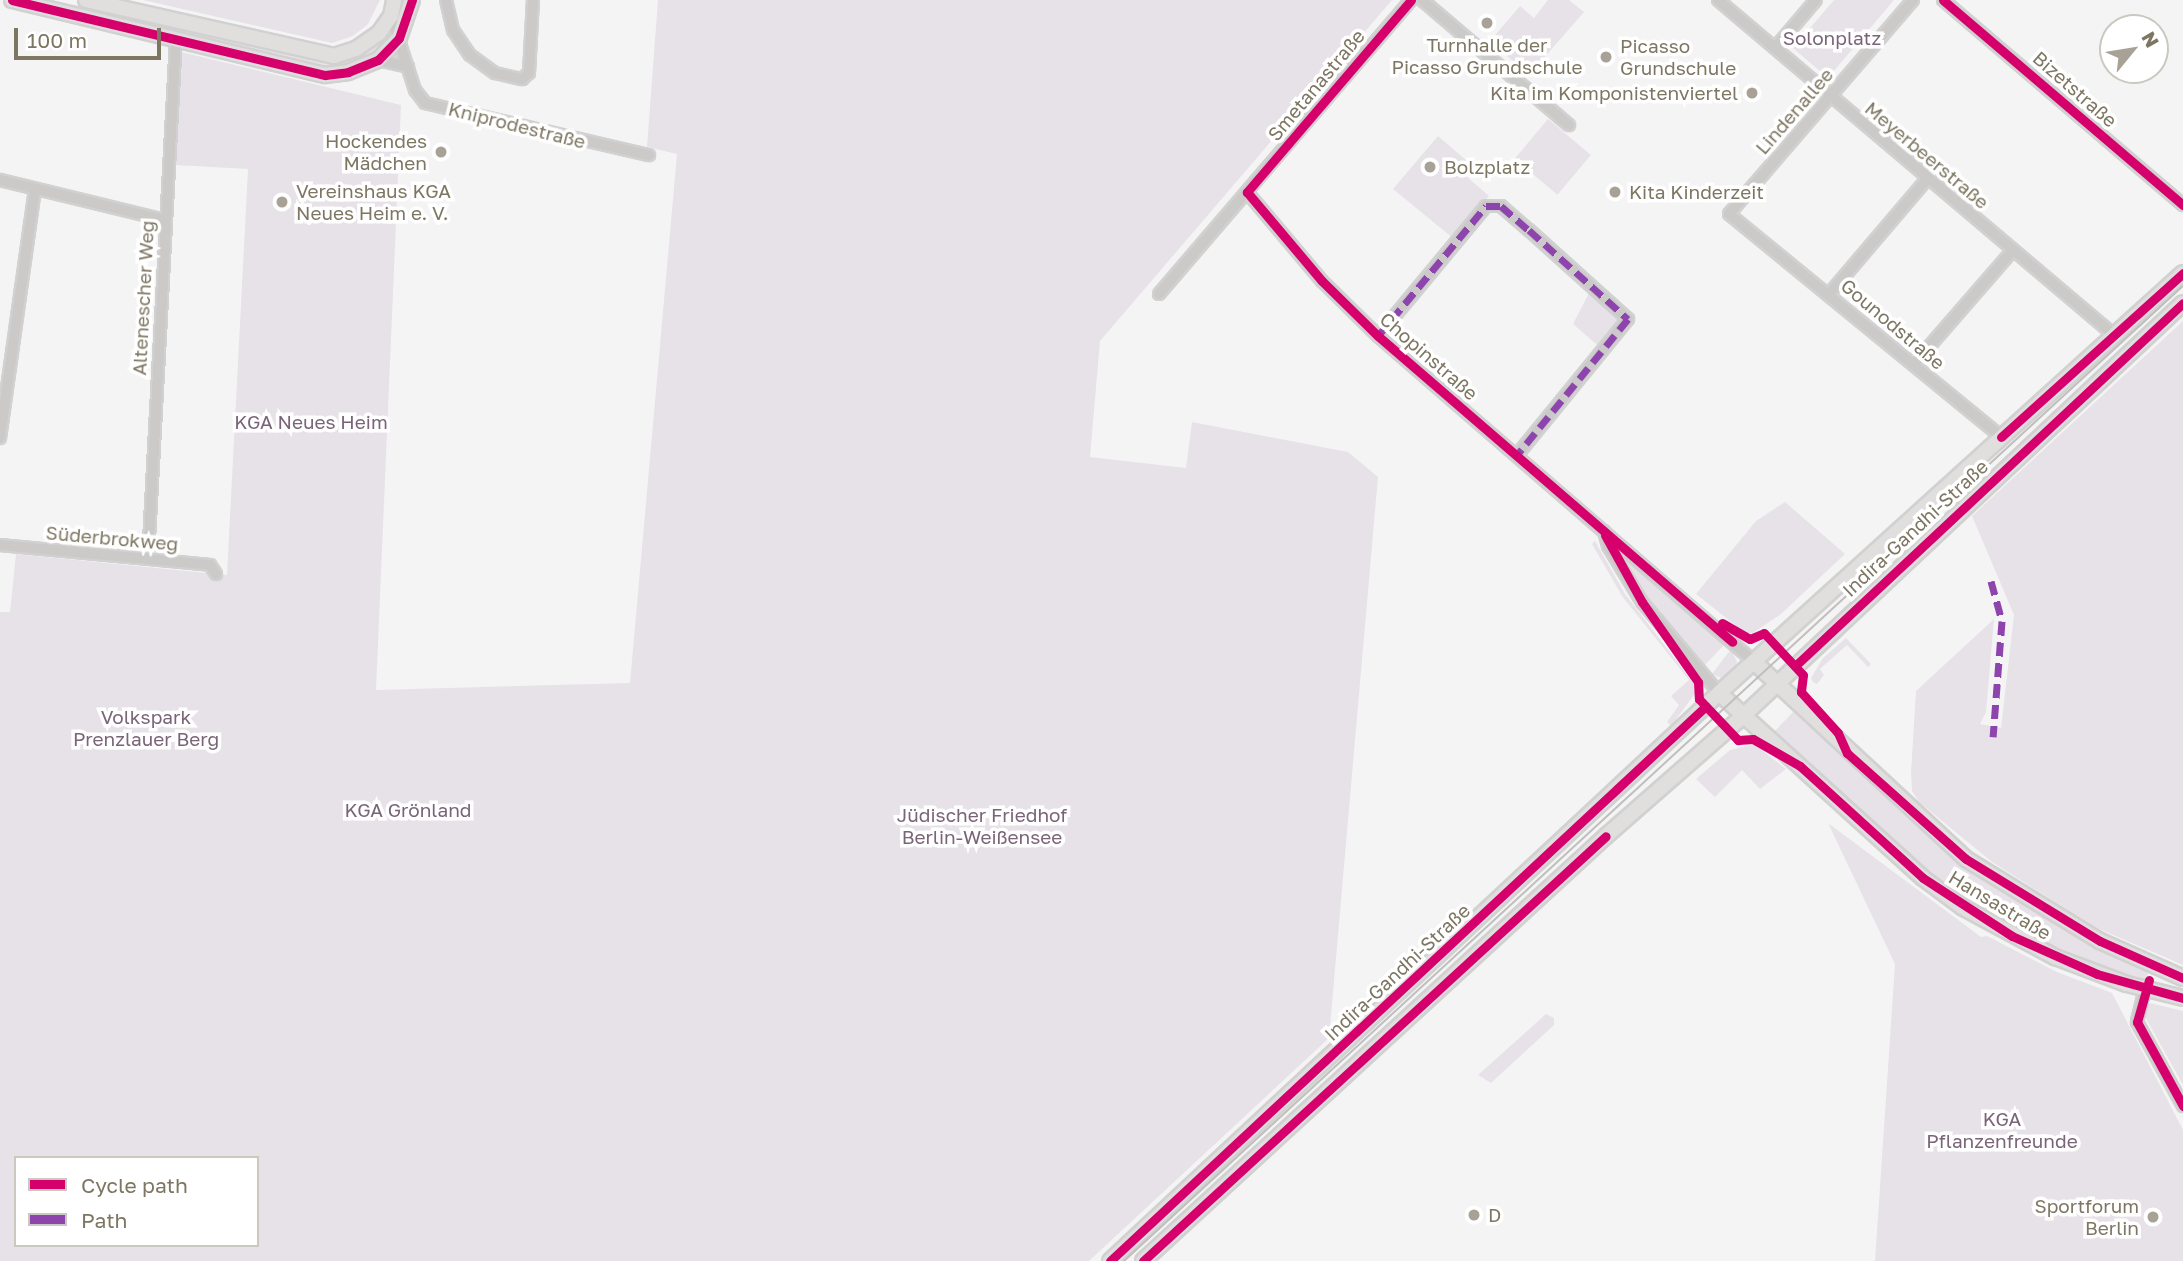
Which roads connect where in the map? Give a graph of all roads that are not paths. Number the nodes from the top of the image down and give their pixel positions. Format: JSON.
{"nodes":[{"id":1,"x":12,"y":0,"type":"edge"},
{"id":2,"x":86,"y":0,"type":"edge"},
{"id":3,"x":394,"y":0,"type":"edge"},
{"id":4,"x":411,"y":0,"type":"edge"},
{"id":5,"x":446,"y":0,"type":"edge"},
{"id":6,"x":533,"y":0,"type":"edge"},
{"id":7,"x":1411,"y":0,"type":"edge"},
{"id":8,"x":1422,"y":0,"type":"edge"},
{"id":9,"x":1718,"y":0,"type":"edge"},
{"id":10,"x":1816,"y":0,"type":"edge"},
{"id":11,"x":1913,"y":0,"type":"edge"},
{"id":12,"x":1943,"y":0,"type":"edge"},
{"id":13,"x":391,"y":16,"type":"junction"},
{"id":14,"x":399,"y":38,"type":"junction"},
{"id":15,"x":176,"y":39,"type":"junction"},
{"id":16,"x":1775,"y":48,"type":"junction"},
{"id":17,"x":379,"y":60,"type":"junction"},
{"id":18,"x":408,"y":67,"type":"junction"},
{"id":19,"x":1830,"y":95,"type":"junction"},
{"id":20,"x":1569,"y":125,"type":"dead end"},
{"id":21,"x":649,"y":155,"type":"dead end"},
{"id":22,"x":1928,"y":178,"type":"junction"},
{"id":23,"x":0,"y":180,"type":"edge"},
{"id":24,"x":35,"y":189,"type":"junction"},
{"id":25,"x":1247,"y":192,"type":"junction"},
{"id":26,"x":2183,"y":205,"type":"edge"},
{"id":27,"x":1729,"y":214,"type":"joint"},
{"id":28,"x":164,"y":220,"type":"junction"},
{"id":29,"x":2012,"y":250,"type":"junction"},
{"id":30,"x":2183,"y":273,"type":"edge"},
{"id":31,"x":1830,"y":293,"type":"junction"},
{"id":32,"x":1159,"y":294,"type":"dead end"},
{"id":33,"x":2183,"y":303,"type":"edge"},
{"id":34,"x":2114,"y":335,"type":"junction"},
{"id":35,"x":1378,"y":336,"type":"junction"},
{"id":36,"x":1914,"y":364,"type":"junction"},
{"id":37,"x":0,"y":438,"type":"edge"},
{"id":38,"x":2001,"y":438,"type":"junction"},
{"id":39,"x":1517,"y":455,"type":"junction"},
{"id":40,"x":1605,"y":531,"type":"junction"},
{"id":41,"x":0,"y":545,"type":"edge"},
{"id":42,"x":148,"y":559,"type":"junction"},
{"id":43,"x":216,"y":574,"type":"dead end"},
{"id":44,"x":1754,"y":662,"type":"junction"},
{"id":45,"x":1775,"y":684,"type":"junction"},
{"id":46,"x":1719,"y":693,"type":"junction"},
{"id":47,"x":1743,"y":716,"type":"junction"},
{"id":48,"x":1590,"y":818,"type":"junction"},
{"id":49,"x":1606,"y":836,"type":"junction"},
{"id":50,"x":2183,"y":978,"type":"edge"},
{"id":51,"x":2145,"y":989,"type":"junction"},
{"id":52,"x":2183,"y":998,"type":"edge"},
{"id":53,"x":2183,"y":1106,"type":"edge"},
{"id":54,"x":1110,"y":1261,"type":"edge"},
{"id":55,"x":1143,"y":1261,"type":"edge"}],
"edges":[{"from":1,"to":15,"type":"main road"},
{"from":2,"to":13,"type":"main road"},
{"from":3,"to":13,"type":"main road"},
{"from":4,"to":14,"type":"main road"},
{"from":5,"to":6,"type":"street"},
{"from":7,"to":25,"type":"street","name":"Smetanastraße"},
{"from":8,"to":20,"type":"street"},
{"from":9,"to":16,"type":"street","name":"Meyerbeerstraße"},
{"from":10,"to":16,"type":"street"},
{"from":11,"to":19,"type":"street","name":"Lindenallee"},
{"from":12,"to":26,"type":"street","name":"Bizetstraße"},
{"from":13,"to":14,"type":"street","name":"Kniprodestraße"},
{"from":14,"to":17,"type":"main road"},
{"from":14,"to":18,"type":"street","name":"Kniprodestraße"},
{"from":15,"to":17,"type":"main road"},
{"from":15,"to":28,"type":"street","name":"Altenescher Weg"},
{"from":16,"to":19,"type":"street","name":"Meyerbeerstraße"},
{"from":17,"to":18,"type":"street"},
{"from":18,"to":21,"type":"street","name":"Kniprodestraße"},
{"from":19,"to":22,"type":"street","name":"Meyerbeerstraße"},
{"from":19,"to":27,"type":"street","name":"Lindenallee"},
{"from":22,"to":29,"type":"street","name":"Meyerbeerstraße"},
{"from":22,"to":31,"type":"street"},
{"from":23,"to":24,"type":"street"},
{"from":24,"to":28,"type":"street"},
{"from":24,"to":37,"type":"street"},
{"from":25,"to":32,"type":"street","name":"Smetanastraße"},
{"from":25,"to":35,"type":"street","name":"Chopinstraße"},
{"from":27,"to":31,"type":"street","name":"Gounodstraße"},
{"from":28,"to":42,"type":"street","name":"Altenescher Weg"},
{"from":29,"to":34,"type":"street","name":"Meyerbeerstraße"},
{"from":29,"to":36,"type":"street"},
{"from":30,"to":34,"type":"main road","name":"Indira-Gandhi-Straße"},
{"from":31,"to":36,"type":"street","name":"Gounodstraße"},
{"from":33,"to":45,"type":"main road","name":"Indira-Gandhi-Straße"},
{"from":34,"to":38,"type":"main road","name":"Indira-Gandhi-Straße"},
{"from":35,"to":39,"type":"street","name":"Chopinstraße"},
{"from":35,"to":39,"type":"street"},
{"from":36,"to":38,"type":"street","name":"Gounodstraße"},
{"from":38,"to":44,"type":"main road","name":"Indira-Gandhi-Straße"},
{"from":39,"to":40,"type":"street","name":"Chopinstraße"},
{"from":40,"to":44,"type":"street","name":"Chopinstraße"},
{"from":40,"to":46,"type":"street","name":"Chopinstraße"},
{"from":41,"to":42,"type":"street","name":"Süderbrokweg"},
{"from":42,"to":43,"type":"street","name":"Süderbrokweg"},
{"from":44,"to":45,"type":"main road","name":"Hansastraße"},
{"from":44,"to":46,"type":"main road","name":"Indira-Gandhi-Straße"},
{"from":45,"to":47,"type":"main road","name":"Indira-Gandhi-Straße"},
{"from":45,"to":50,"type":"main road","name":"Hansastraße"},
{"from":46,"to":47,"type":"main road","name":"Hansastraße"},
{"from":46,"to":48,"type":"main road","name":"Indira-Gandhi-Straße"},
{"from":47,"to":49,"type":"main road","name":"Indira-Gandhi-Straße"},
{"from":47,"to":51,"type":"main road","name":"Hansastraße"},
{"from":48,"to":49,"type":"main road"},
{"from":48,"to":54,"type":"main road","name":"Indira-Gandhi-Straße"},
{"from":49,"to":55,"type":"main road","name":"Indira-Gandhi-Straße"},
{"from":51,"to":52,"type":"main road","name":"Hansastraße"},
{"from":51,"to":53,"type":"street"}]}
